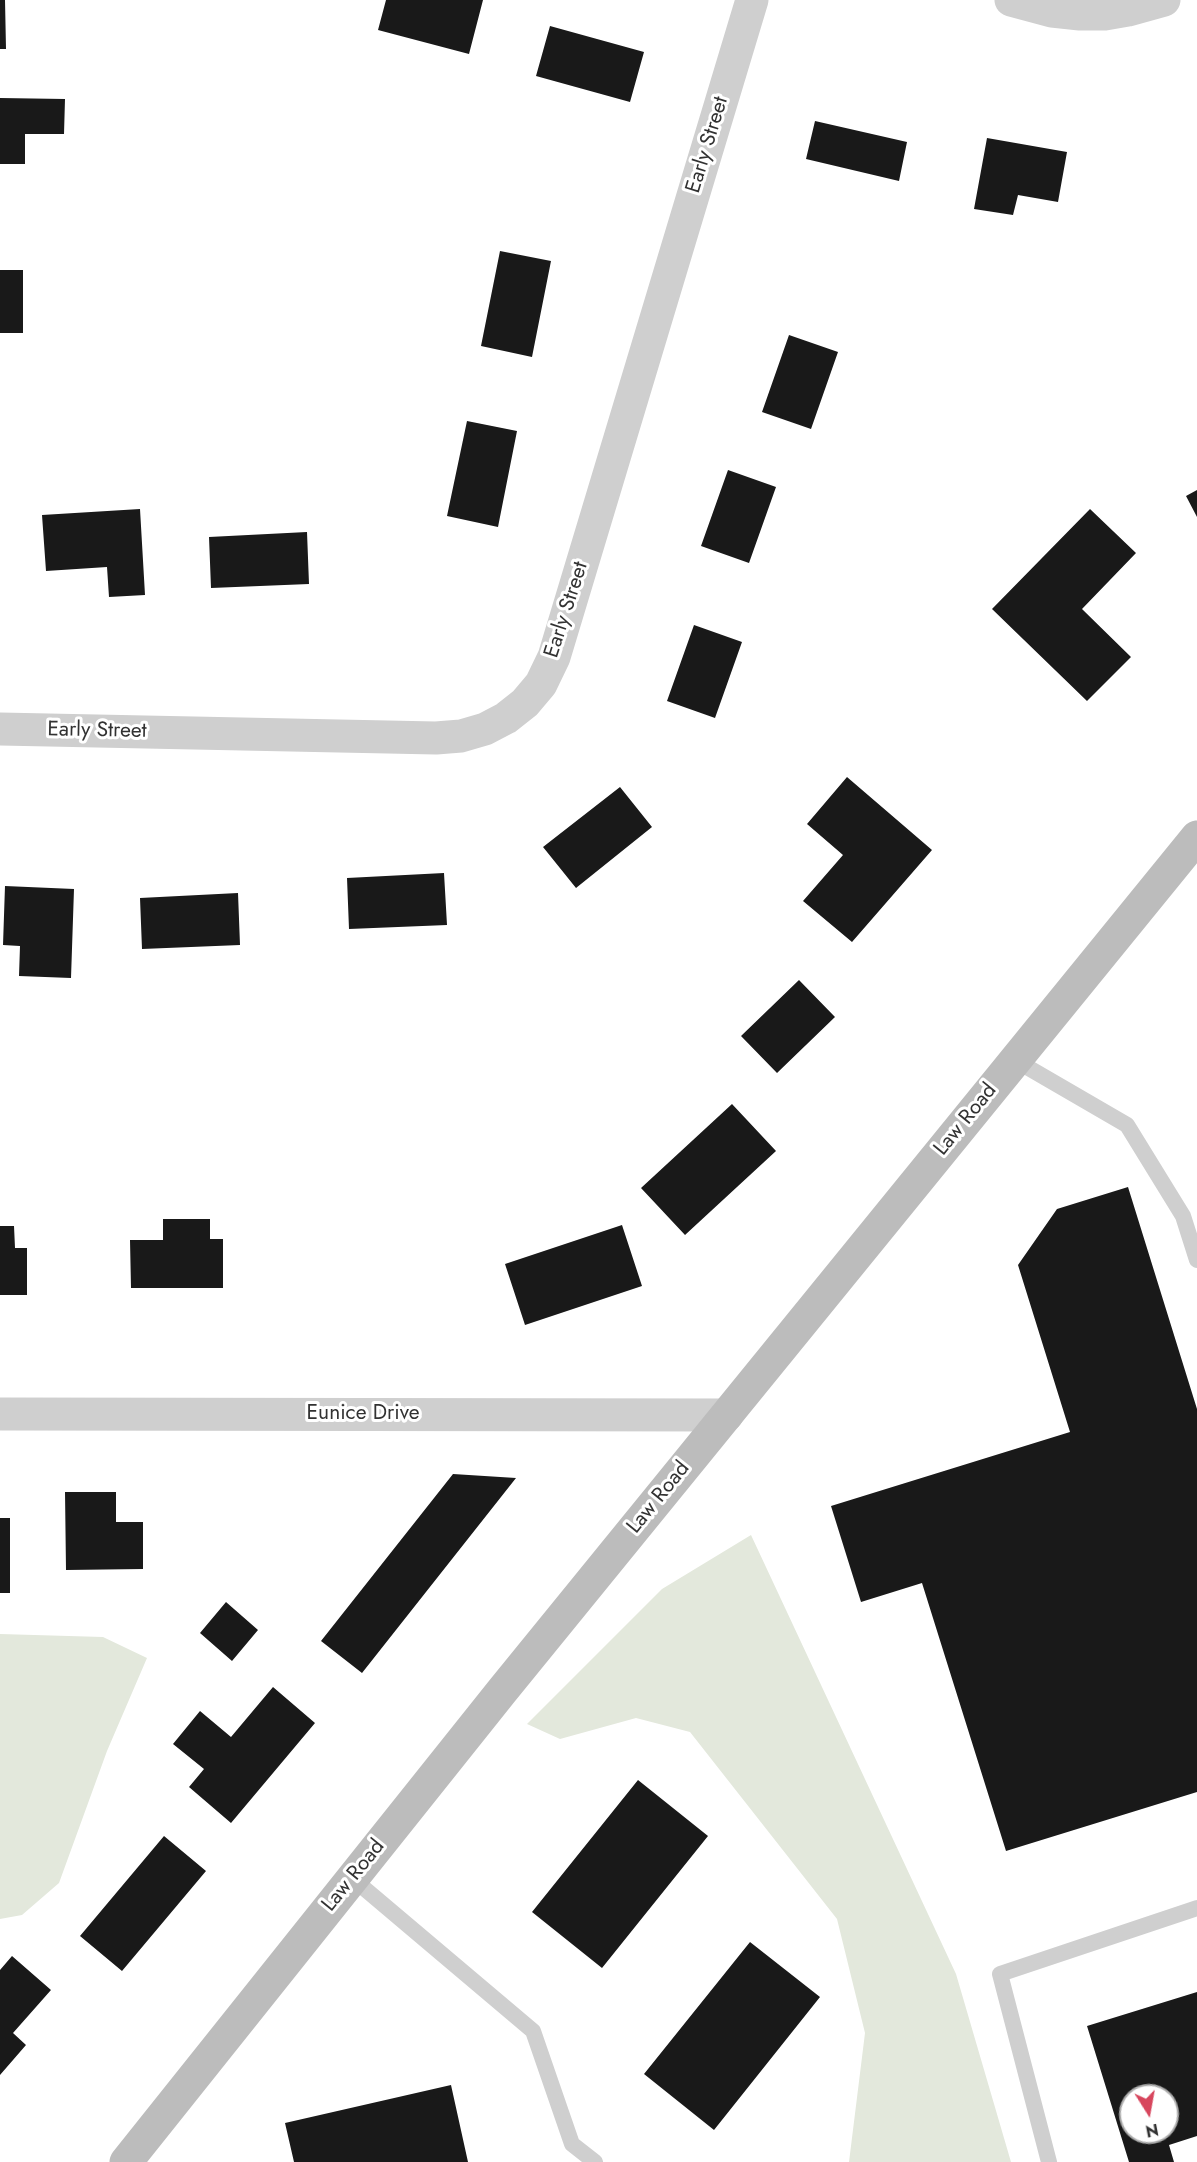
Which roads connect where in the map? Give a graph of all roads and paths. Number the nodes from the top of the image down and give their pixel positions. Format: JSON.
{"nodes":[{"id":1,"x":752,"y":0,"type":"edge"},
{"id":2,"x":1011,"y":0,"type":"edge"},
{"id":3,"x":1164,"y":0,"type":"edge"},
{"id":4,"x":1127,"y":5,"type":"edge"},
{"id":5,"x":0,"y":729,"type":"edge"},
{"id":6,"x":1197,"y":837,"type":"edge"},
{"id":7,"x":1015,"y":1060,"type":"junction"},
{"id":8,"x":1197,"y":1259,"type":"edge"},
{"id":9,"x":0,"y":1414,"type":"edge"},
{"id":10,"x":727,"y":1415,"type":"junction"},
{"id":11,"x":352,"y":1878,"type":"junction"},
{"id":12,"x":1197,"y":1908,"type":"edge"},
{"id":13,"x":126,"y":2162,"type":"edge"},
{"id":14,"x":595,"y":2162,"type":"edge"},
{"id":15,"x":1049,"y":2162,"type":"edge"}],
"edges":[{"from":1,"to":5,"type":"street","name":"Early Street"},
{"from":2,"to":4,"type":"street"},
{"from":3,"to":4,"type":"street"},
{"from":6,"to":7,"type":"street","name":"Law Road"},
{"from":7,"to":8,"type":"lane"},
{"from":7,"to":10,"type":"street","name":"Law Road"},
{"from":9,"to":10,"type":"street","name":"Eunice Drive"},
{"from":10,"to":11,"type":"street","name":"Law Road"},
{"from":11,"to":13,"type":"street","name":"Law Road"},
{"from":11,"to":14,"type":"lane"},
{"from":12,"to":15,"type":"lane"}]}
